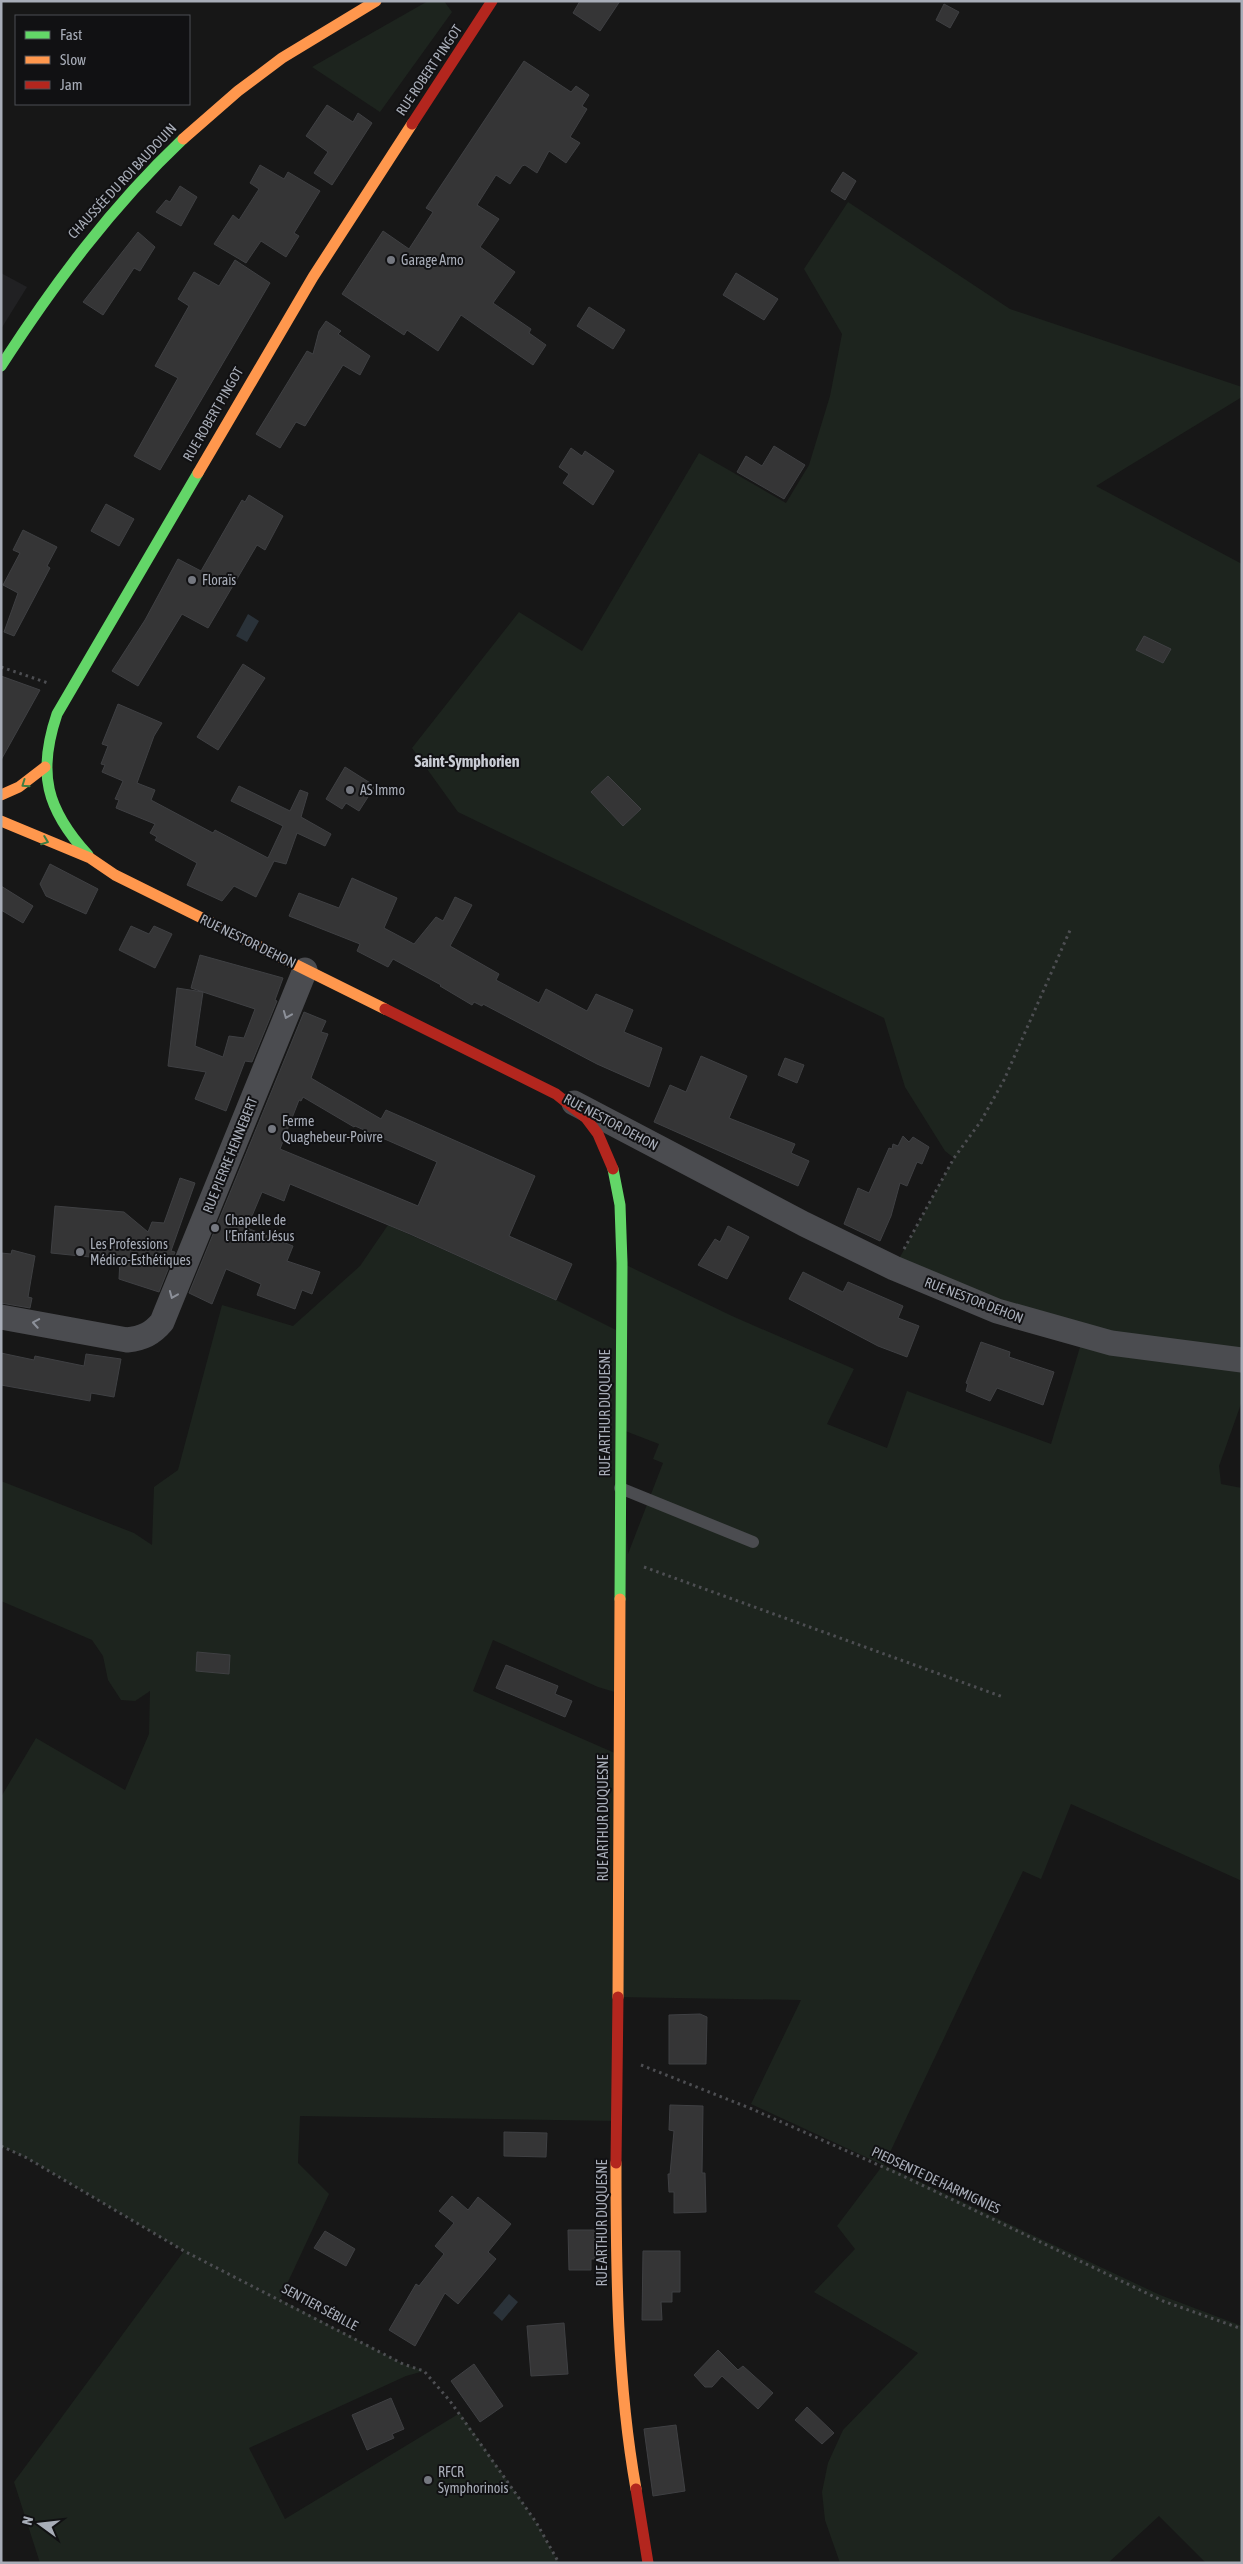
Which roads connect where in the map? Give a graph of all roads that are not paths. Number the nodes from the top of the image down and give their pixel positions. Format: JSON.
{"nodes":[{"id":1,"x":376,"y":1,"type":"edge"},
{"id":2,"x":492,"y":1,"type":"edge"},
{"id":3,"x":1,"y":366,"type":"edge"},
{"id":4,"x":46,"y":767,"type":"junction"},
{"id":5,"x":1,"y":795,"type":"edge"},
{"id":6,"x":1,"y":821,"type":"edge"},
{"id":7,"x":90,"y":858,"type":"junction"},
{"id":8,"x":305,"y":970,"type":"junction"},
{"id":9,"x":556,"y":1094,"type":"junction"},
{"id":10,"x":1,"y":1317,"type":"edge"},
{"id":11,"x":1242,"y":1360,"type":"edge"},
{"id":12,"x":620,"y":1488,"type":"junction"},
{"id":13,"x":753,"y":1542,"type":"dead end"},
{"id":14,"x":648,"y":2563,"type":"edge"}],
"edges":[{"from":1,"to":3,"type":"main road","name":"CHAUSSÉE DU ROI BAUDOUIN"},
{"from":2,"to":4,"type":"main road","name":"RUE ROBERT PINGOT"},
{"from":4,"to":5,"type":"main road","one_way":true},
{"from":4,"to":7,"type":"main road","name":"RUE ROBERT PINGOT"},
{"from":6,"to":7,"type":"main road","name":"RUE NESTOR DEHON","one_way":true},
{"from":7,"to":8,"type":"main road","name":"RUE NESTOR DEHON"},
{"from":8,"to":9,"type":"main road","name":"RUE NESTOR DEHON"},
{"from":8,"to":10,"type":"street","name":"RUE PIERRE HENNEBERT","one_way":true},
{"from":9,"to":11,"type":"street","name":"RUE NESTOR DEHON"},
{"from":9,"to":12,"type":"main road","name":"RUE ARTHUR DUQUESNE"},
{"from":12,"to":13,"type":"lane"},
{"from":12,"to":14,"type":"main road","name":"RUE ARTHUR DUQUESNE"}]}
